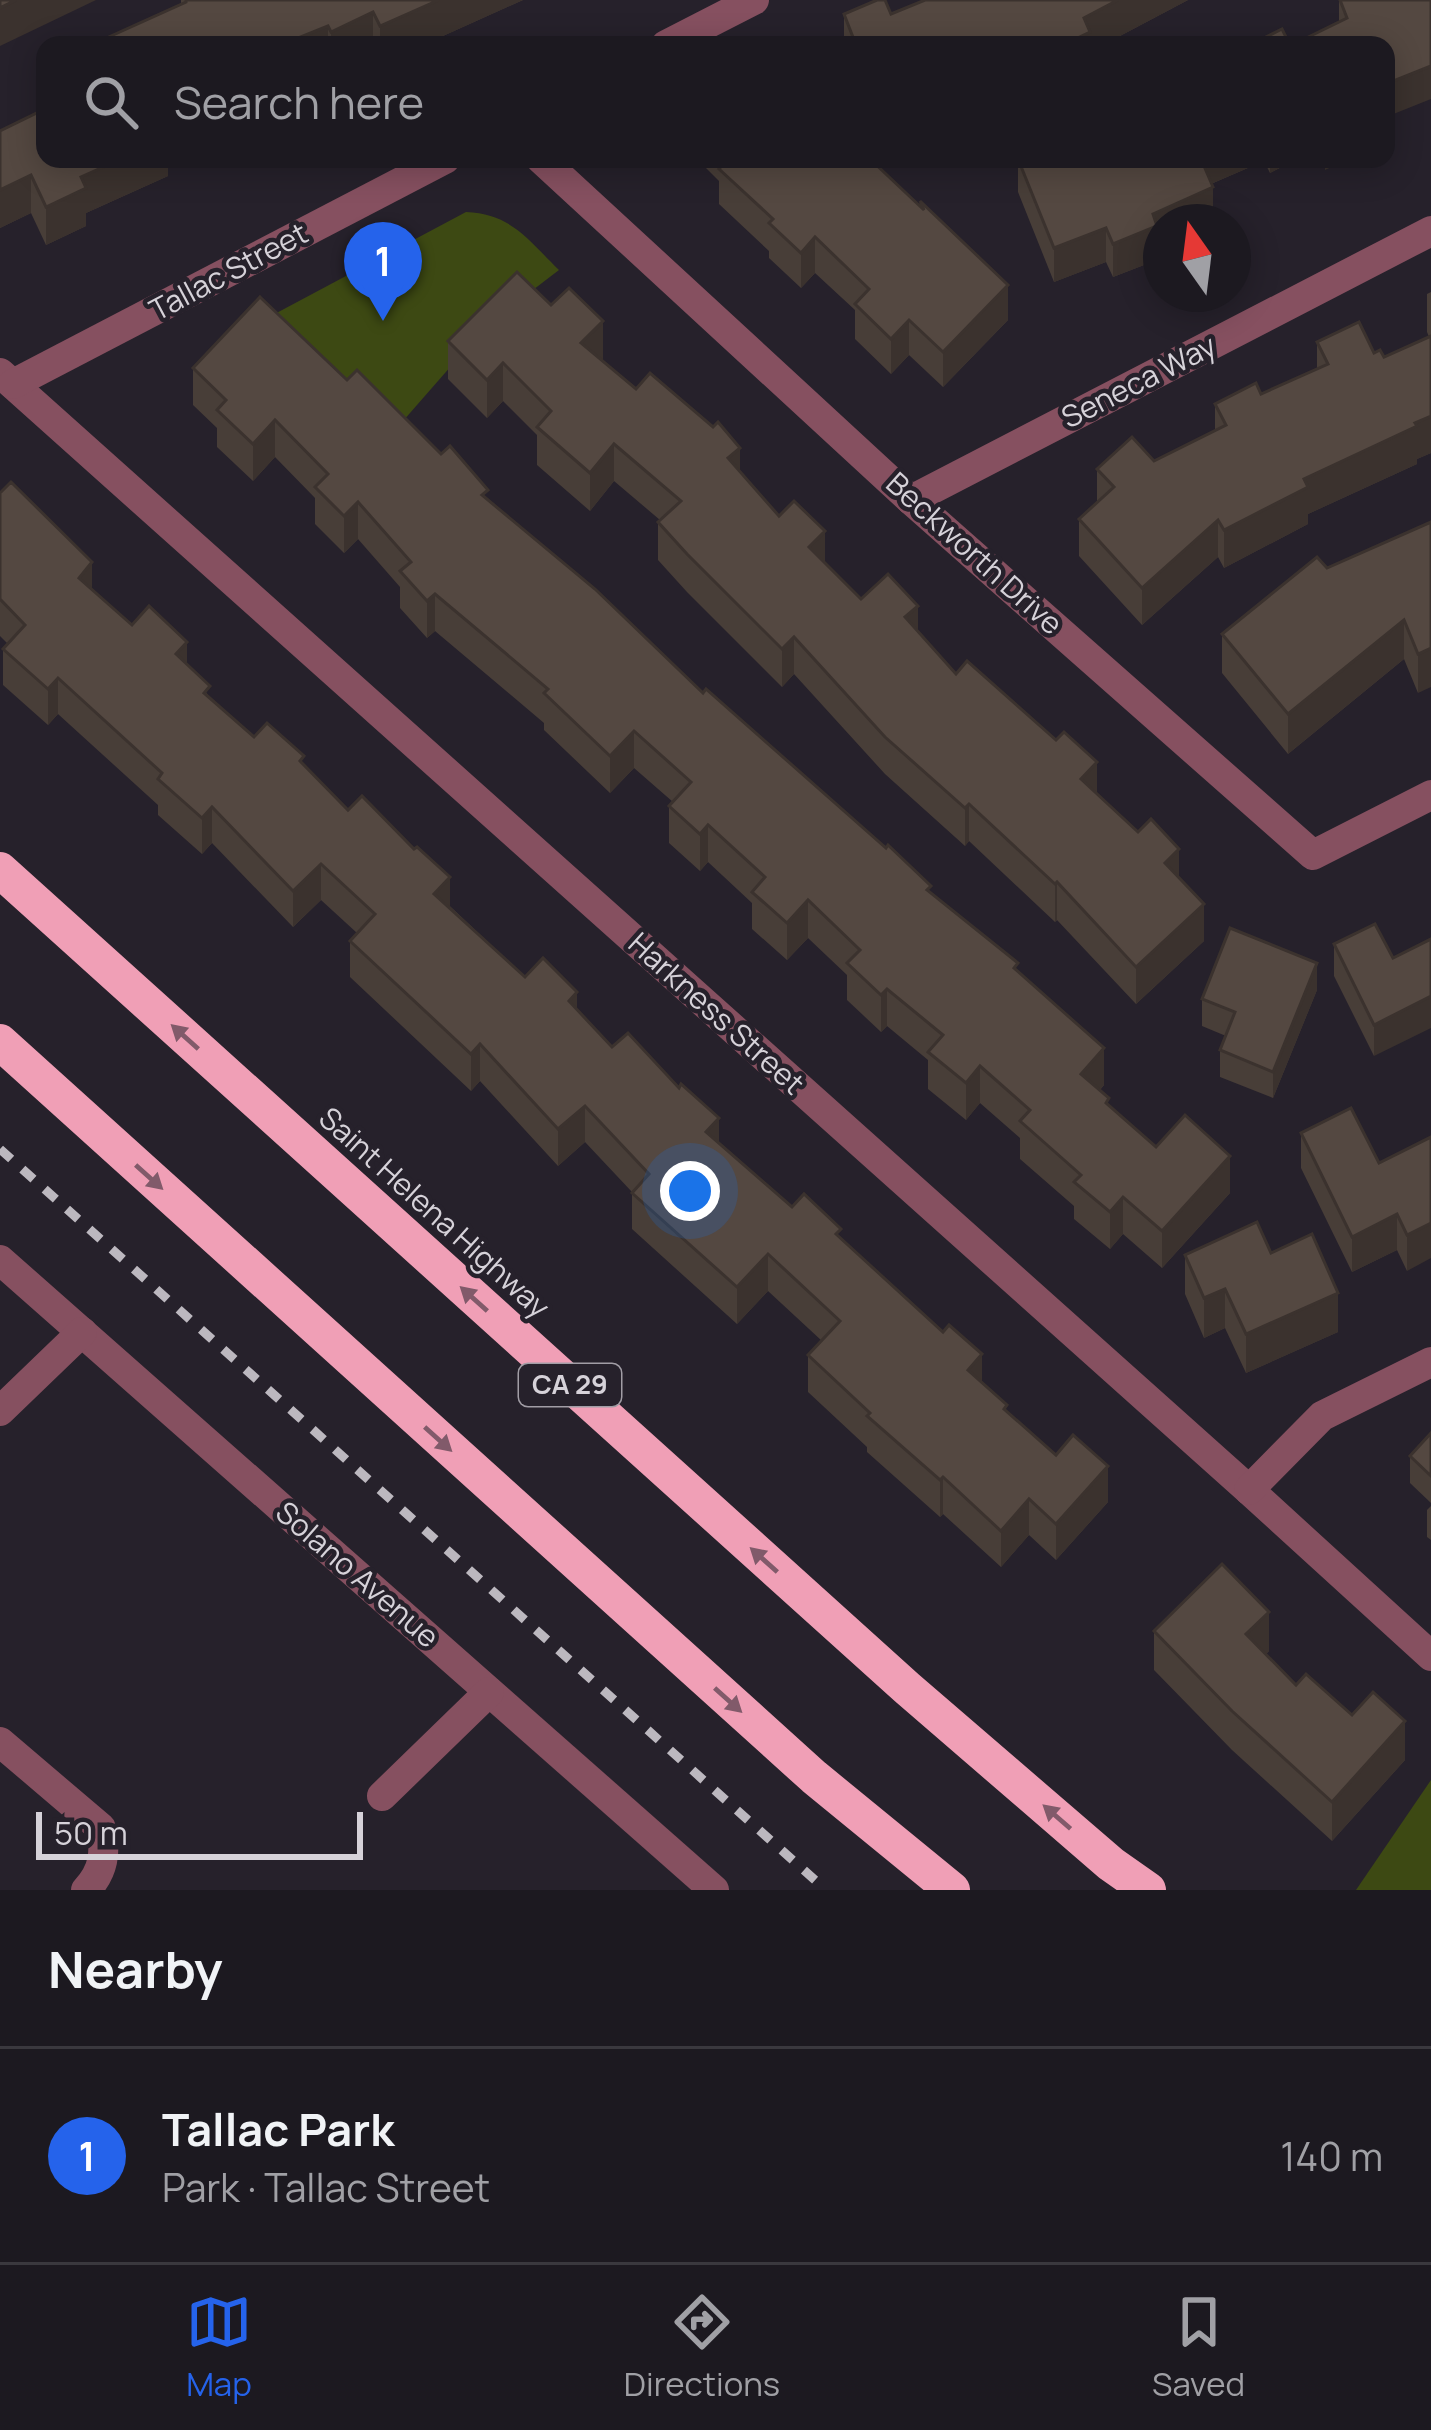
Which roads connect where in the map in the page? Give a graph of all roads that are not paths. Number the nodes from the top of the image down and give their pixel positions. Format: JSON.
{"nodes":[{"id":1,"x":754,"y":0,"type":"edge"},
{"id":2,"x":684,"y":36,"type":"edge"},
{"id":3,"x":427,"y":168,"type":"edge"},
{"id":4,"x":551,"y":168,"type":"edge"},
{"id":5,"x":1431,"y":231,"type":"edge"},
{"id":6,"x":6,"y":378,"type":"edge"},
{"id":7,"x":911,"y":500,"type":"junction"},
{"id":8,"x":1431,"y":795,"type":"edge"},
{"id":9,"x":0,"y":870,"type":"edge"},
{"id":10,"x":0,"y":1042,"type":"edge"},
{"id":11,"x":0,"y":1260,"type":"edge"},
{"id":12,"x":82,"y":1332,"type":"junction"},
{"id":13,"x":1431,"y":1362,"type":"edge"},
{"id":14,"x":0,"y":1411,"type":"edge"},
{"id":15,"x":1250,"y":1490,"type":"junction"},
{"id":16,"x":1431,"y":1656,"type":"edge"},
{"id":17,"x":489,"y":1692,"type":"junction"},
{"id":18,"x":0,"y":1742,"type":"edge"},
{"id":19,"x":382,"y":1796,"type":"dead end"},
{"id":20,"x":86,"y":1890,"type":"edge"},
{"id":21,"x":714,"y":1890,"type":"edge"},
{"id":22,"x":952,"y":1890,"type":"edge"},
{"id":23,"x":1148,"y":1890,"type":"edge"}],
"edges":[{"from":1,"to":2,"type":"street"},
{"from":3,"to":6,"type":"street","name":"Tallac Street"},
{"from":4,"to":7,"type":"street","name":"Beckworth Drive"},
{"from":5,"to":7,"type":"street","name":"Seneca Way"},
{"from":6,"to":15,"type":"street","name":"Harkness Street"},
{"from":7,"to":8,"type":"street","name":"Beckworth Drive"},
{"from":23,"to":9,"type":"highway","name":"Saint Helena Highway","number":"CA 29","one_way":true},
{"from":10,"to":22,"type":"highway","one_way":true},
{"from":11,"to":12,"type":"street","name":"Solano Avenue"},
{"from":12,"to":14,"type":"street"},
{"from":12,"to":17,"type":"street","name":"Solano Avenue"},
{"from":13,"to":15,"type":"street"},
{"from":15,"to":16,"type":"street","name":"Harkness Street"},
{"from":17,"to":19,"type":"street"},
{"from":17,"to":21,"type":"street","name":"Solano Avenue"},
{"from":18,"to":20,"type":"street"}]}
